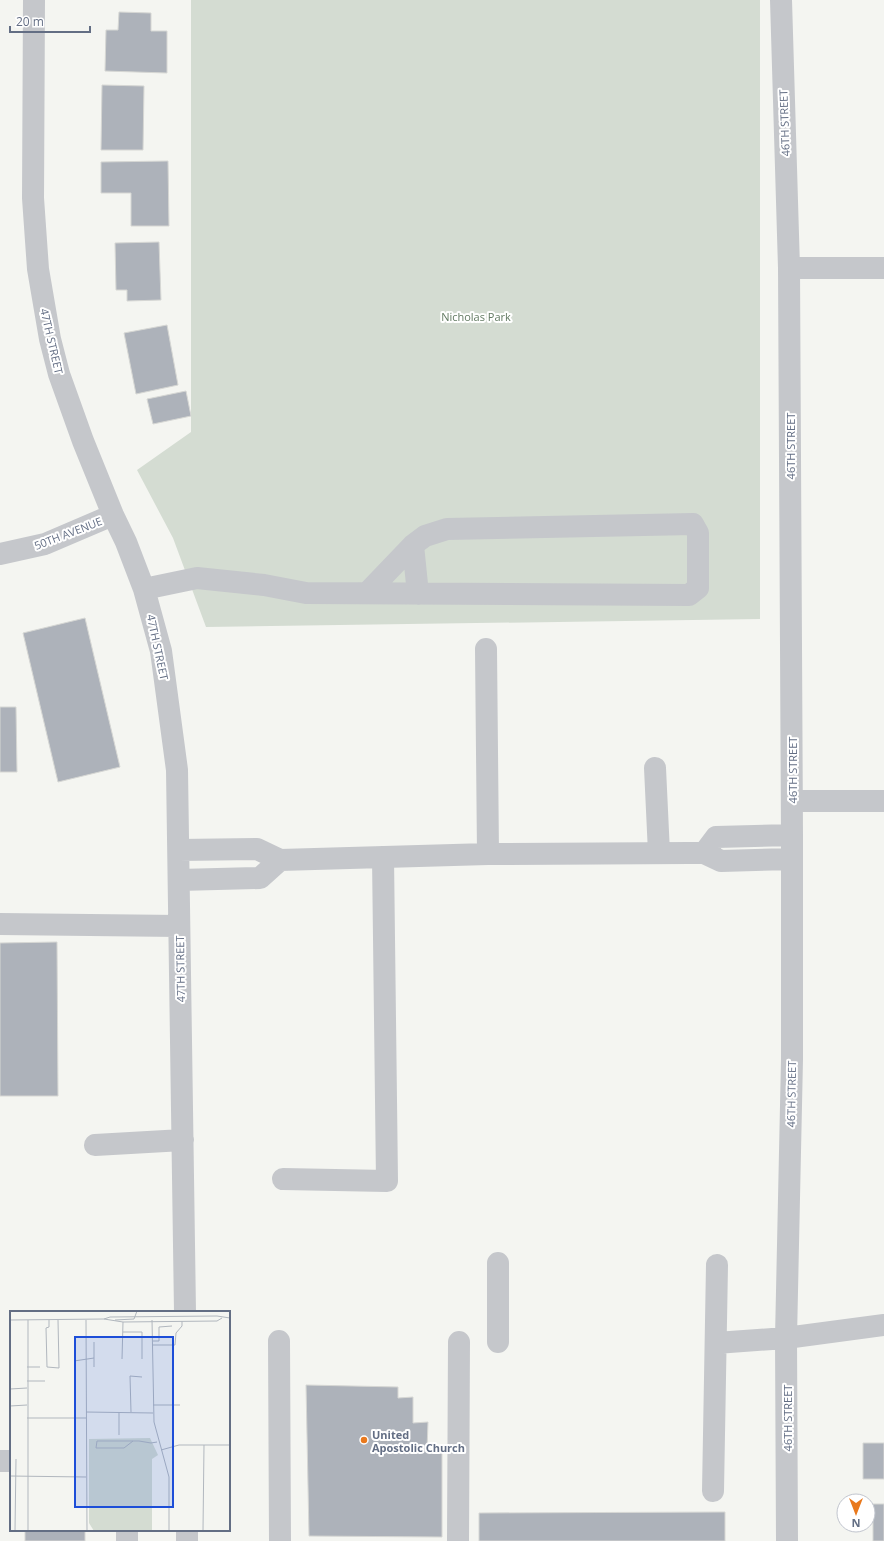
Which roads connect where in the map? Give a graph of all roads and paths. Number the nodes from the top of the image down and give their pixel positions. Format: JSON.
{"nodes":[{"id":1,"x":34,"y":0,"type":"edge"},
{"id":2,"x":780,"y":0,"type":"edge"},
{"id":3,"x":789,"y":268,"type":"junction"},
{"id":4,"x":884,"y":268,"type":"edge"},
{"id":5,"x":113,"y":515,"type":"junction"},
{"id":6,"x":413,"y":545,"type":"junction"},
{"id":7,"x":0,"y":554,"type":"edge"},
{"id":8,"x":144,"y":589,"type":"junction"},
{"id":9,"x":368,"y":592,"type":"junction"},
{"id":10,"x":418,"y":594,"type":"junction"},
{"id":11,"x":486,"y":650,"type":"dead end"},
{"id":12,"x":656,"y":768,"type":"dead end"},
{"id":13,"x":792,"y":800,"type":"junction"},
{"id":14,"x":884,"y":801,"type":"edge"},
{"id":15,"x":792,"y":835,"type":"junction"},
{"id":16,"x":179,"y":850,"type":"junction"},
{"id":17,"x":659,"y":853,"type":"junction"},
{"id":18,"x":704,"y":853,"type":"junction"},
{"id":19,"x":488,"y":854,"type":"junction"},
{"id":20,"x":383,"y":857,"type":"junction"},
{"id":21,"x":792,"y":859,"type":"junction"},
{"id":22,"x":280,"y":860,"type":"junction"},
{"id":23,"x":179,"y":880,"type":"junction"},
{"id":24,"x":0,"y":924,"type":"edge"},
{"id":25,"x":179,"y":926,"type":"junction"},
{"id":26,"x":183,"y":1140,"type":"junction"},
{"id":27,"x":95,"y":1145,"type":"dead end"},
{"id":28,"x":283,"y":1180,"type":"dead end"},
{"id":29,"x":498,"y":1263,"type":"dead end"},
{"id":30,"x":717,"y":1265,"type":"dead end"},
{"id":31,"x":185,"y":1311,"type":"edge"},
{"id":32,"x":884,"y":1325,"type":"edge"},
{"id":33,"x":786,"y":1338,"type":"junction"},
{"id":34,"x":279,"y":1341,"type":"dead end"},
{"id":35,"x":459,"y":1342,"type":"dead end"},
{"id":36,"x":498,"y":1342,"type":"dead end"},
{"id":37,"x":716,"y":1343,"type":"junction"},
{"id":38,"x":713,"y":1491,"type":"dead end"},
{"id":39,"x":187,"y":1531,"type":"edge"},
{"id":40,"x":188,"y":1541,"type":"edge"},
{"id":41,"x":280,"y":1541,"type":"edge"},
{"id":42,"x":458,"y":1541,"type":"edge"},
{"id":43,"x":788,"y":1541,"type":"edge"}],
"edges":[{"from":1,"to":5,"type":"street","name":"47TH STREET"},
{"from":2,"to":3,"type":"street","name":"46TH STREET"},
{"from":3,"to":4,"type":"street"},
{"from":3,"to":13,"type":"street","name":"46TH STREET"},
{"from":5,"to":7,"type":"street","name":"50TH AVENUE"},
{"from":5,"to":8,"type":"street","name":"47TH STREET"},
{"from":6,"to":9,"type":"street"},
{"from":6,"to":10,"type":"street"},
{"from":6,"to":10,"type":"street"},
{"from":8,"to":9,"type":"street"},
{"from":8,"to":16,"type":"street","name":"47TH STREET"},
{"from":9,"to":10,"type":"street"},
{"from":11,"to":19,"type":"street"},
{"from":12,"to":17,"type":"street"},
{"from":13,"to":14,"type":"street"},
{"from":13,"to":15,"type":"street","name":"46TH STREET"},
{"from":15,"to":18,"type":"street"},
{"from":15,"to":21,"type":"street","name":"46TH STREET"},
{"from":16,"to":22,"type":"street"},
{"from":16,"to":23,"type":"street","name":"47TH STREET"},
{"from":17,"to":18,"type":"street"},
{"from":17,"to":19,"type":"street"},
{"from":18,"to":21,"type":"street"},
{"from":19,"to":20,"type":"street"},
{"from":20,"to":22,"type":"street"},
{"from":20,"to":28,"type":"street"},
{"from":21,"to":33,"type":"street","name":"46TH STREET"},
{"from":22,"to":23,"type":"street"},
{"from":23,"to":25,"type":"street","name":"47TH STREET"},
{"from":24,"to":25,"type":"street"},
{"from":25,"to":26,"type":"street","name":"47TH STREET"},
{"from":26,"to":27,"type":"street"},
{"from":26,"to":31,"type":"street","name":"47TH STREET"},
{"from":29,"to":36,"type":"street"},
{"from":30,"to":37,"type":"street"},
{"from":32,"to":33,"type":"street"},
{"from":33,"to":37,"type":"street"},
{"from":33,"to":43,"type":"street","name":"46TH STREET"},
{"from":34,"to":41,"type":"street"},
{"from":35,"to":42,"type":"street"},
{"from":37,"to":38,"type":"street"},
{"from":39,"to":40,"type":"street"}]}
